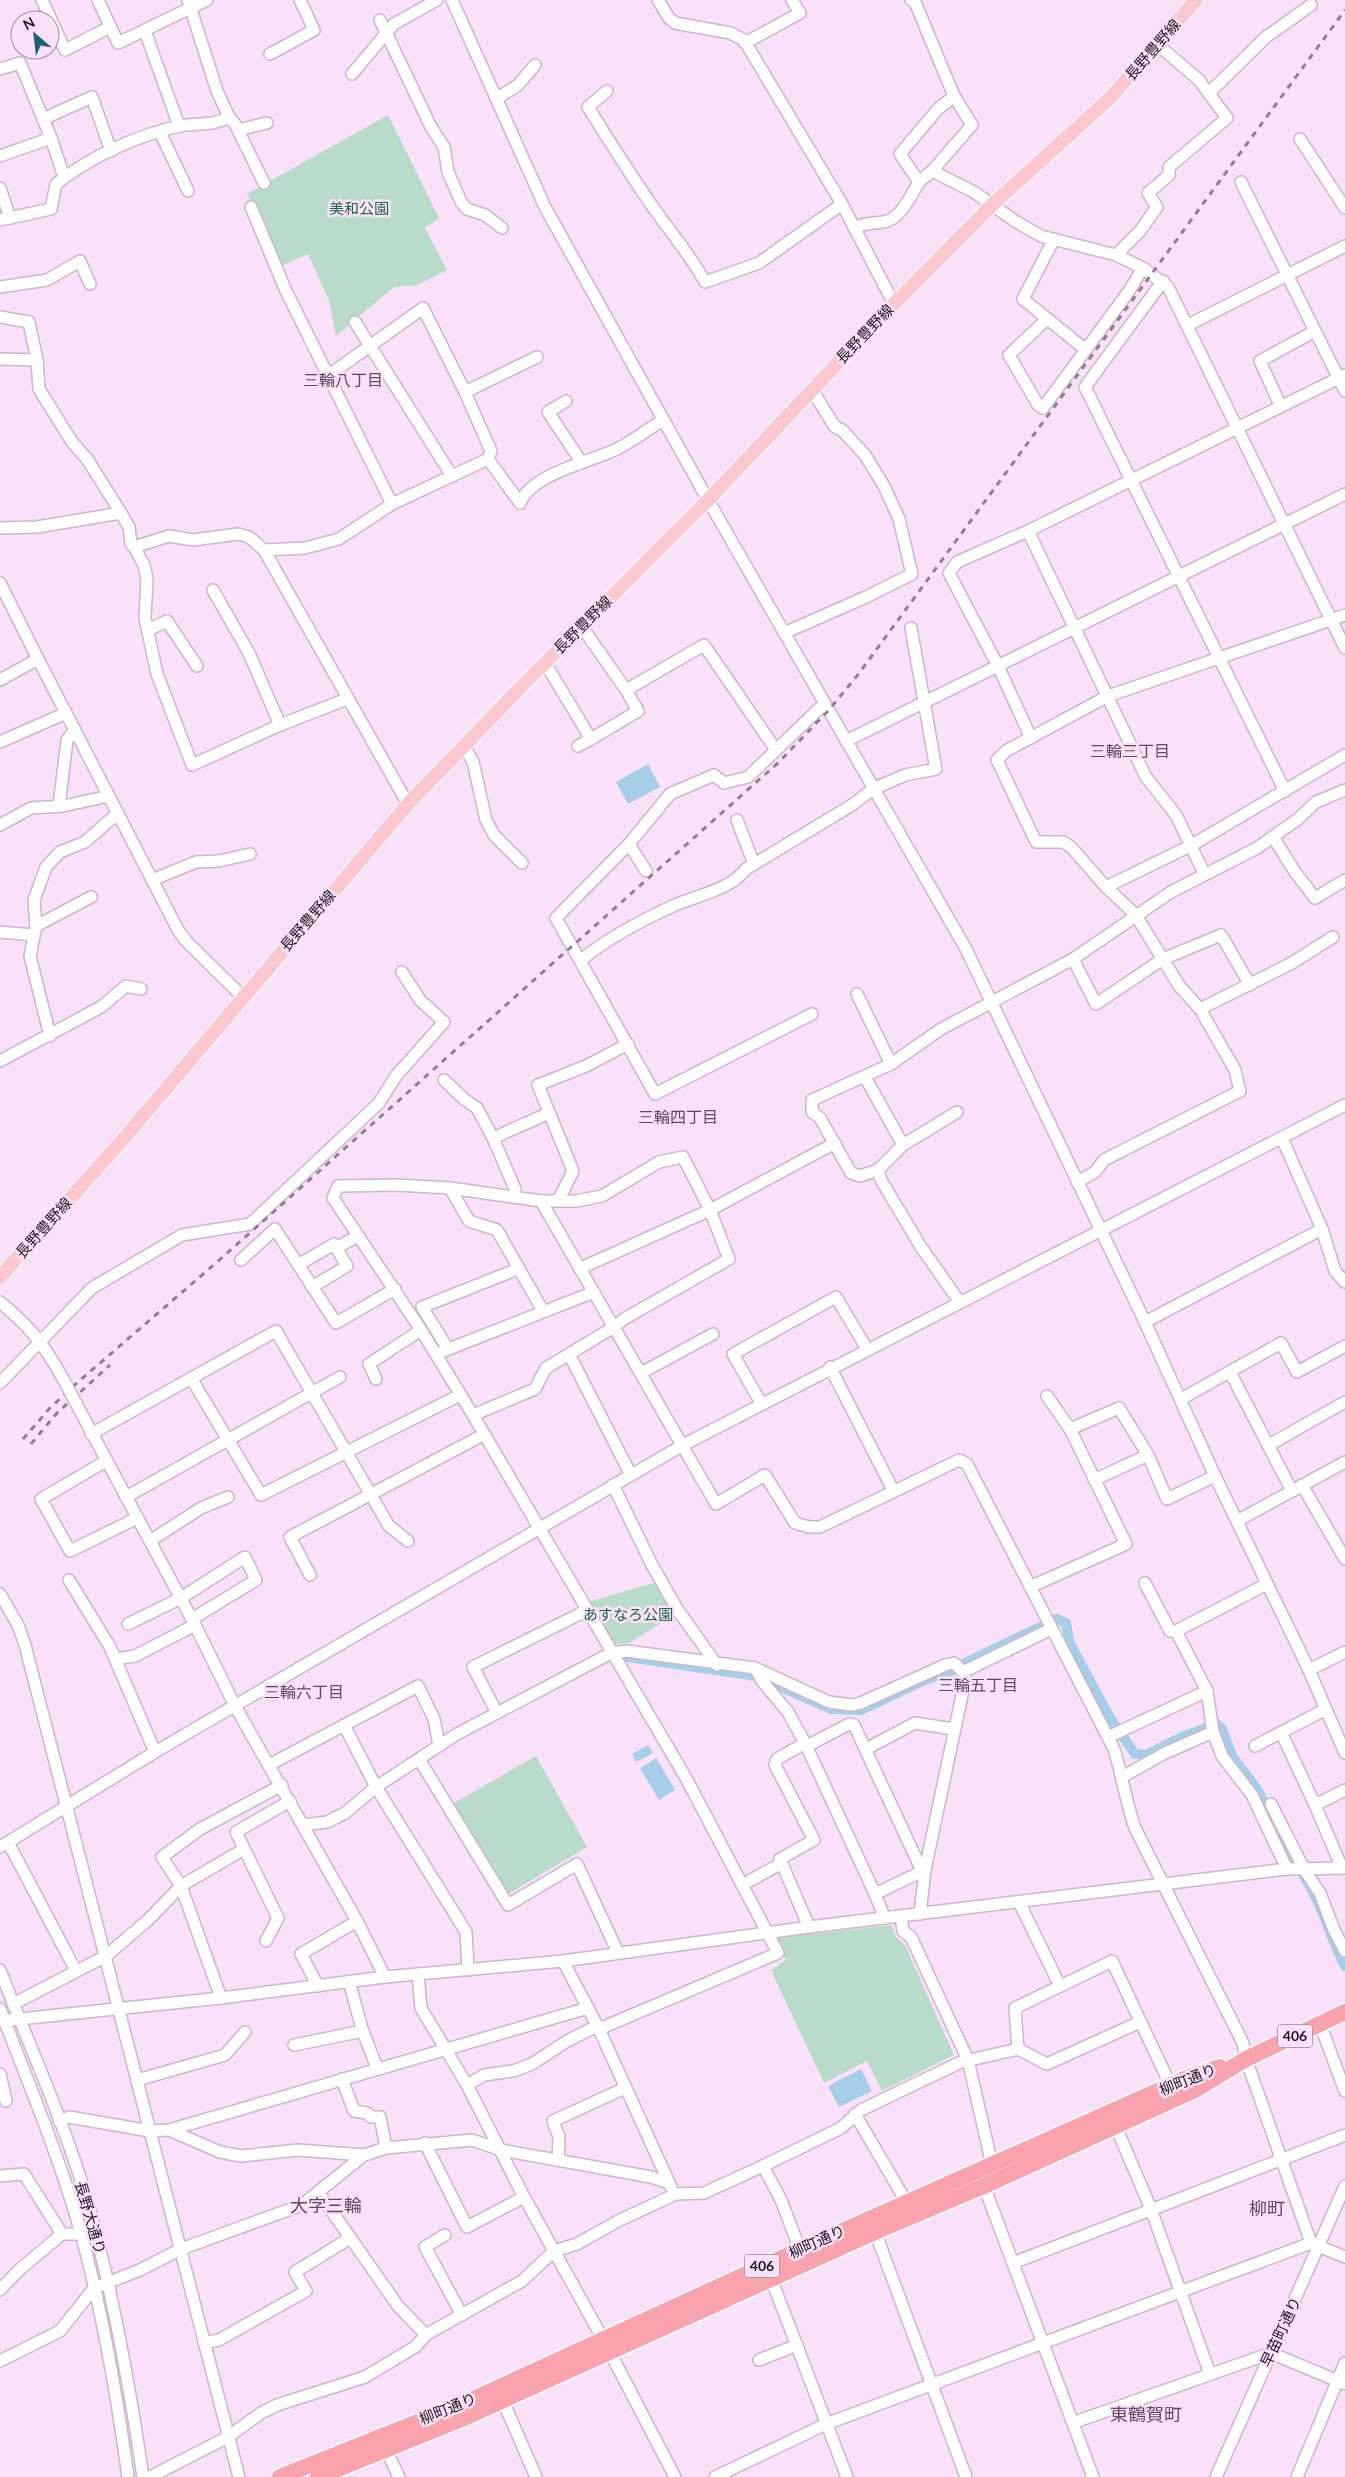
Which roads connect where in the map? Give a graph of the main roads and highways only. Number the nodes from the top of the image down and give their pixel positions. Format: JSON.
{"nodes":[{"id":1,"x":1196,"y":0,"type":"edge"},
{"id":2,"x":0,"y":1277,"type":"edge"},
{"id":3,"x":1345,"y":2012,"type":"edge"},
{"id":4,"x":1246,"y":2059,"type":"junction"},
{"id":5,"x":1113,"y":2120,"type":"junction"},
{"id":6,"x":872,"y":2226,"type":"junction"},
{"id":7,"x":383,"y":2444,"type":"junction"},
{"id":8,"x":280,"y":2477,"type":"edge"},
{"id":9,"x":318,"y":2477,"type":"edge"}],
"edges":[{"from":1,"to":2,"type":"main road","name":"長野豊野線"},
{"from":3,"to":4,"type":"highway","name":"柳町通り","number":"406"},
{"from":4,"to":5,"type":"highway","name":"柳町通り","number":"406"},
{"from":4,"to":5,"type":"highway","name":"柳町通り","number":"406"},
{"from":5,"to":6,"type":"highway","name":"柳町通り","number":"406"},
{"from":5,"to":6,"type":"highway","name":"柳町通り","number":"406"},
{"from":6,"to":7,"type":"highway","name":"柳町通り","number":"406"},
{"from":7,"to":8,"type":"highway","name":"柳町通り","number":"406"},
{"from":7,"to":9,"type":"highway","name":"柳町通り","number":"406"}]}
